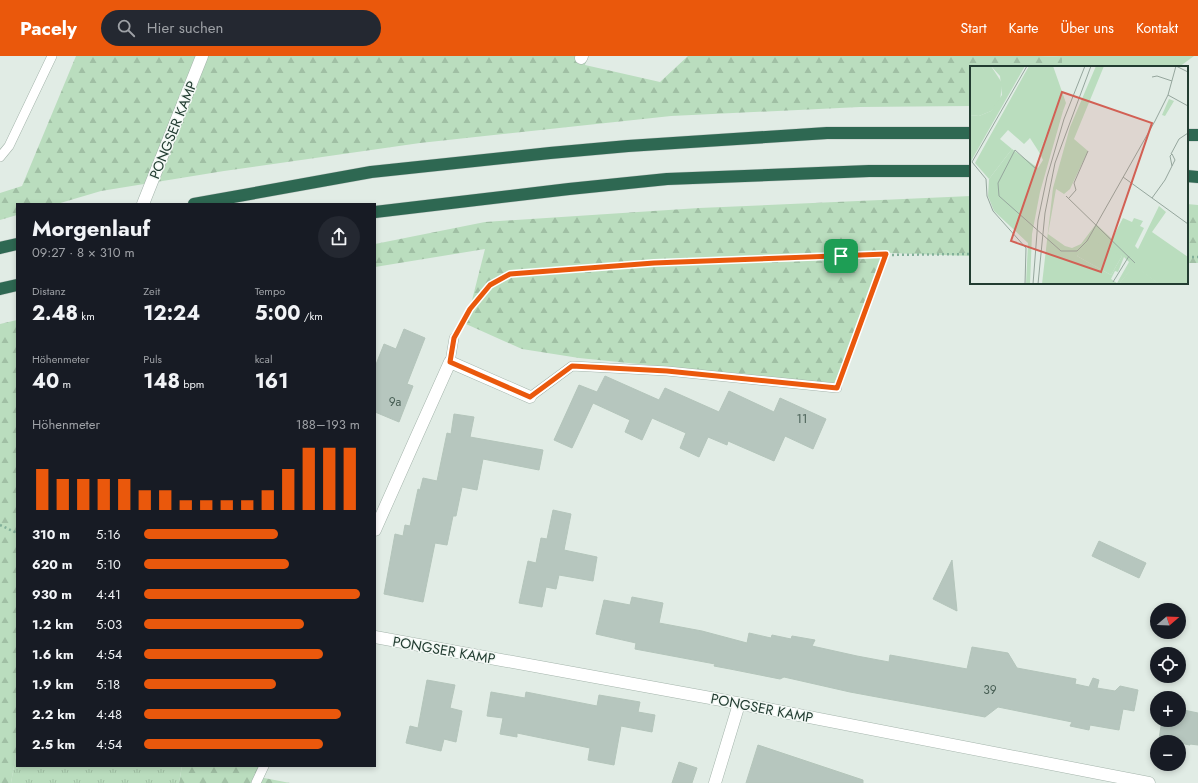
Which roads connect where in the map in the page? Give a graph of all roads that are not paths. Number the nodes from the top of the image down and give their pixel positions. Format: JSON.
{"nodes":[{"id":1,"x":52,"y":56,"type":"edge"},
{"id":2,"x":202,"y":56,"type":"edge"},
{"id":3,"x":970,"y":132,"type":"edge"},
{"id":4,"x":0,"y":157,"type":"edge"},
{"id":5,"x":970,"y":171,"type":"edge"},
{"id":6,"x":1188,"y":176,"type":"edge"},
{"id":7,"x":1198,"y":177,"type":"edge"},
{"id":8,"x":143,"y":203,"type":"edge"},
{"id":9,"x":199,"y":203,"type":"edge"},
{"id":10,"x":376,"y":212,"type":"edge"},
{"id":11,"x":16,"y":244,"type":"edge"},
{"id":12,"x":0,"y":248,"type":"edge"},
{"id":13,"x":16,"y":284,"type":"edge"},
{"id":14,"x":0,"y":289,"type":"edge"},
{"id":15,"x":454,"y":338,"type":"road end"},
{"id":16,"x":450,"y":362,"type":"junction"},
{"id":17,"x":837,"y":388,"type":"road end"},
{"id":18,"x":530,"y":397,"type":"joint"},
{"id":19,"x":376,"y":528,"type":"edge"},
{"id":20,"x":376,"y":637,"type":"edge"},
{"id":21,"x":739,"y":704,"type":"junction"},
{"id":22,"x":264,"y":767,"type":"edge"},
{"id":23,"x":256,"y":783,"type":"edge"},
{"id":24,"x":715,"y":783,"type":"edge"},
{"id":25,"x":1149,"y":783,"type":"edge"}],
"edges":[{"from":1,"to":4,"type":"lane"},
{"from":2,"to":8,"type":"street","name":"PONGSER KAMP"},
{"from":3,"to":9,"type":"highway"},
{"from":5,"to":10,"type":"highway"},
{"from":6,"to":7,"type":"highway"},
{"from":11,"to":12,"type":"highway"},
{"from":13,"to":14,"type":"highway"},
{"from":15,"to":16,"type":"lane"},
{"from":16,"to":18,"type":"street"},
{"from":16,"to":19,"type":"street"},
{"from":17,"to":18,"type":"lane"},
{"from":20,"to":21,"type":"street","name":"PONGSER KAMP"},
{"from":21,"to":24,"type":"street"},
{"from":21,"to":25,"type":"street","name":"PONGSER KAMP"},
{"from":22,"to":23,"type":"lane"}]}
